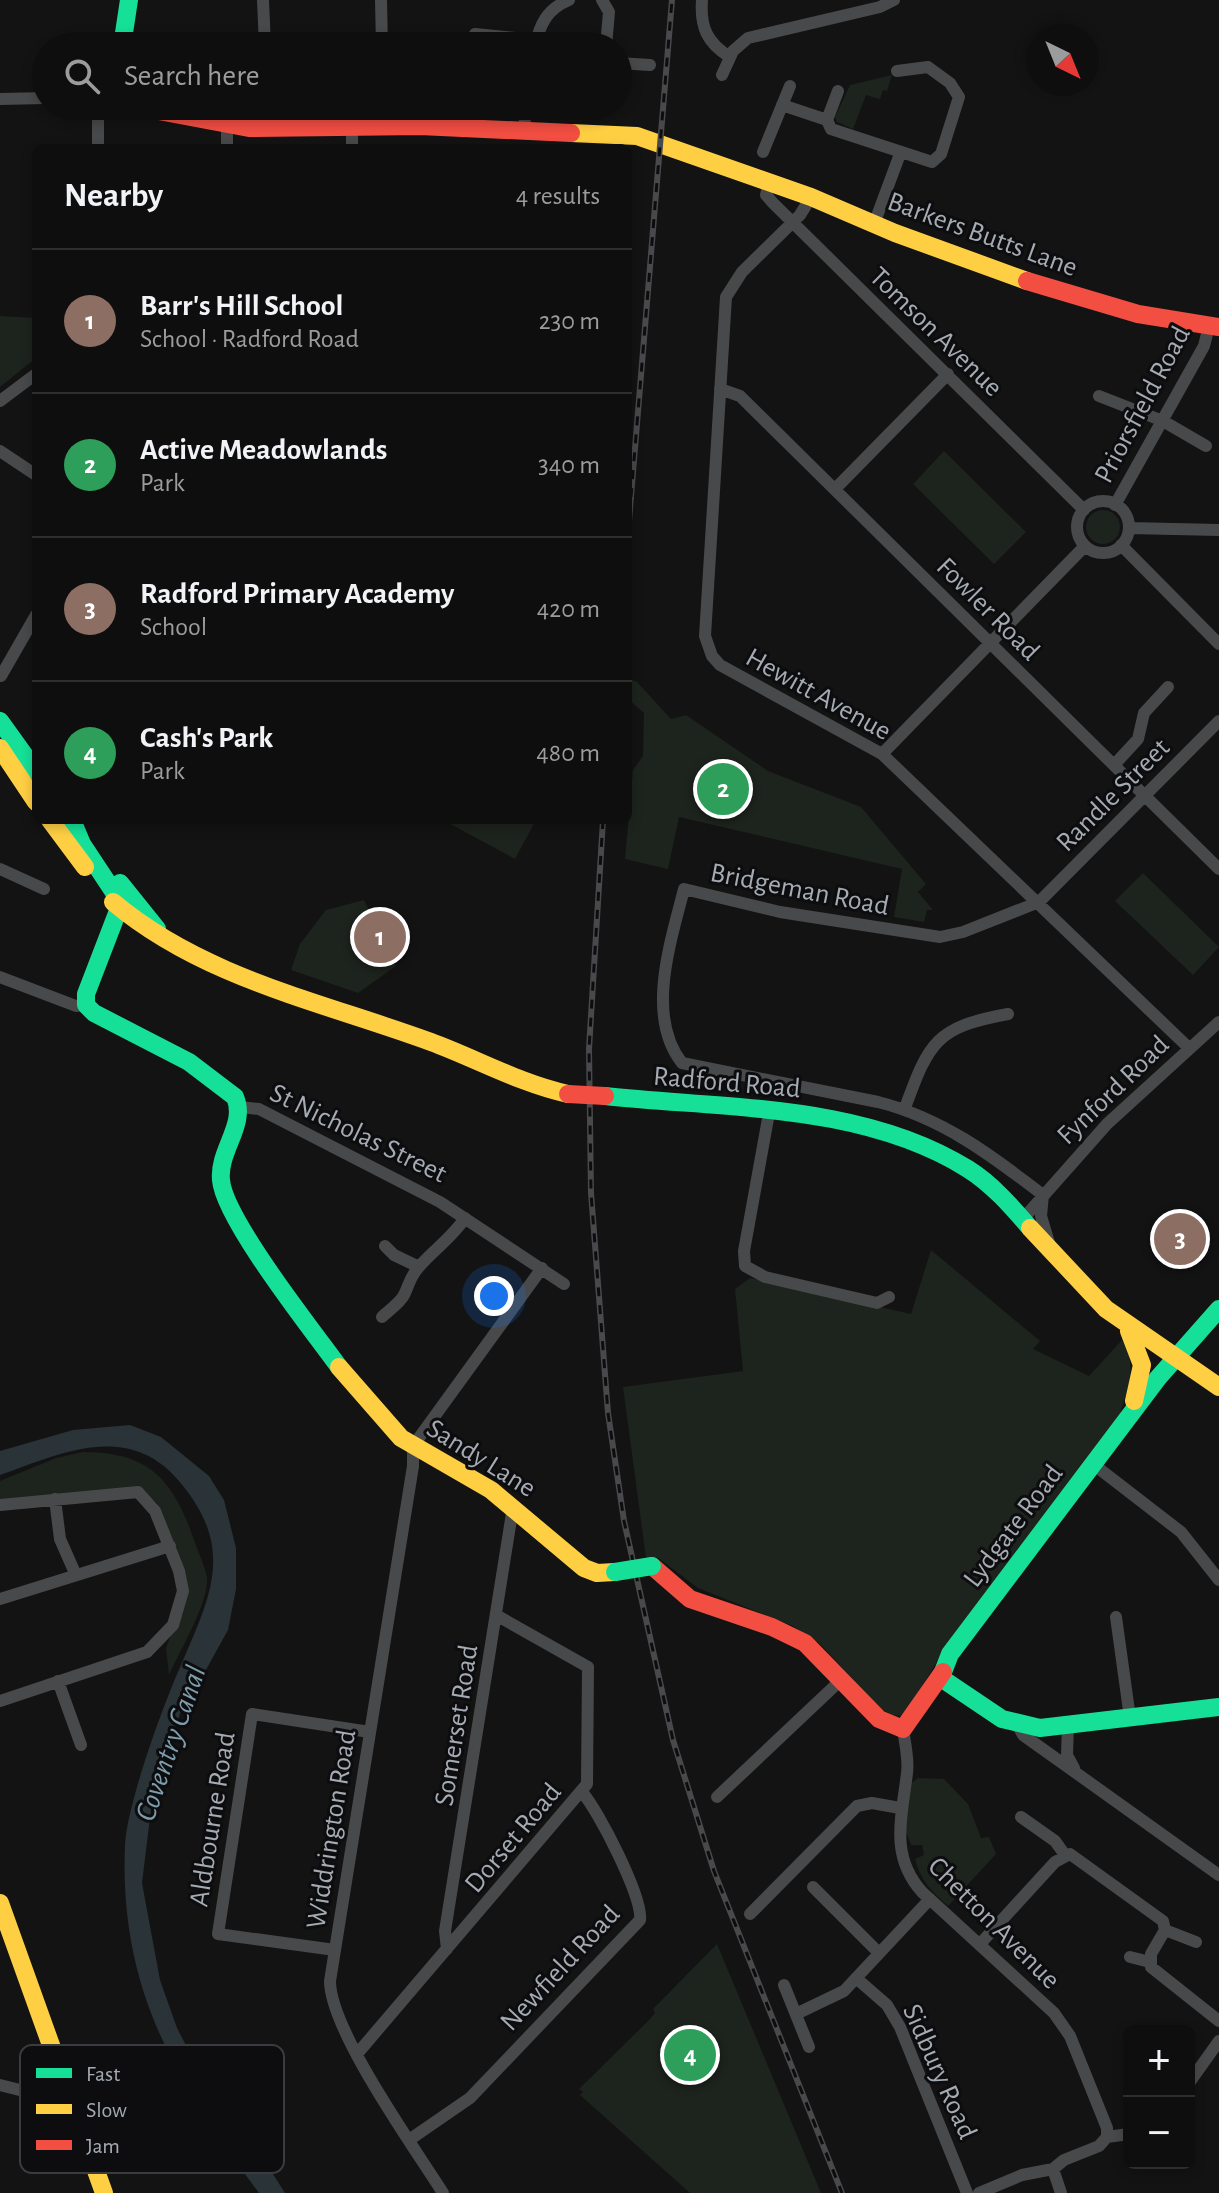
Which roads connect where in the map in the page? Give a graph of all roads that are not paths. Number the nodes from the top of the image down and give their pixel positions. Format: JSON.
{"nodes":[{"id":1,"x":129,"y":0,"type":"edge"},
{"id":2,"x":263,"y":0,"type":"edge"},
{"id":3,"x":381,"y":0,"type":"edge"},
{"id":4,"x":569,"y":0,"type":"edge"},
{"id":5,"x":602,"y":0,"type":"edge"},
{"id":6,"x":702,"y":0,"type":"edge"},
{"id":7,"x":894,"y":0,"type":"edge"},
{"id":8,"x":124,"y":32,"type":"edge"},
{"id":9,"x":264,"y":32,"type":"edge"},
{"id":10,"x":382,"y":32,"type":"edge"},
{"id":11,"x":540,"y":32,"type":"edge"},
{"id":12,"x":607,"y":32,"type":"edge"},
{"id":13,"x":938,"y":55,"type":"dead end"},
{"id":14,"x":730,"y":57,"type":"junction"},
{"id":15,"x":632,"y":64,"type":"edge"},
{"id":16,"x":650,"y":65,"type":"dead end"},
{"id":17,"x":932,"y":69,"type":"junction"},
{"id":18,"x":897,"y":71,"type":"dead end"},
{"id":19,"x":722,"y":75,"type":"dead end"},
{"id":20,"x":790,"y":86,"type":"dead end"},
{"id":21,"x":838,"y":91,"type":"dead end"},
{"id":22,"x":32,"y":98,"type":"edge"},
{"id":23,"x":0,"y":99,"type":"edge"},
{"id":24,"x":782,"y":105,"type":"junction"},
{"id":25,"x":98,"y":120,"type":"edge"},
{"id":26,"x":198,"y":120,"type":"edge"},
{"id":27,"x":268,"y":120,"type":"edge"},
{"id":28,"x":384,"y":120,"type":"edge"},
{"id":29,"x":525,"y":120,"type":"edge"},
{"id":30,"x":827,"y":120,"type":"junction"},
{"id":31,"x":227,"y":126,"type":"junction"},
{"id":32,"x":352,"y":126,"type":"junction"},
{"id":33,"x":384,"y":126,"type":"junction"},
{"id":34,"x":758,"y":126,"type":"dead end"},
{"id":35,"x":268,"y":128,"type":"junction"},
{"id":36,"x":524,"y":130,"type":"junction"},
{"id":37,"x":772,"y":132,"type":"junction"},
{"id":38,"x":98,"y":144,"type":"edge"},
{"id":39,"x":227,"y":144,"type":"edge"},
{"id":40,"x":352,"y":144,"type":"edge"},
{"id":41,"x":763,"y":152,"type":"dead end"},
{"id":42,"x":900,"y":154,"type":"junction"},
{"id":43,"x":769,"y":182,"type":"junction"},
{"id":44,"x":811,"y":197,"type":"junction"},
{"id":45,"x":792,"y":222,"type":"junction"},
{"id":46,"x":874,"y":224,"type":"junction"},
{"id":47,"x":1214,"y":326,"type":"edge"},
{"id":48,"x":948,"y":374,"type":"junction"},
{"id":49,"x":32,"y":377,"type":"edge"},
{"id":50,"x":720,"y":389,"type":"junction"},
{"id":51,"x":1099,"y":396,"type":"dead end"},
{"id":52,"x":0,"y":401,"type":"edge"},
{"id":53,"x":1163,"y":421,"type":"junction"},
{"id":54,"x":1206,"y":446,"type":"dead end"},
{"id":55,"x":0,"y":451,"type":"edge"},
{"id":56,"x":32,"y":472,"type":"edge"},
{"id":57,"x":835,"y":489,"type":"junction"},
{"id":58,"x":1115,"y":505,"type":"junction"},
{"id":59,"x":1084,"y":510,"type":"junction"},
{"id":60,"x":1129,"y":528,"type":"junction"},
{"id":61,"x":1219,"y":530,"type":"edge"},
{"id":62,"x":1121,"y":545,"type":"junction"},
{"id":63,"x":1085,"y":546,"type":"junction"},
{"id":64,"x":32,"y":622,"type":"edge"},
{"id":65,"x":990,"y":643,"type":"junction"},
{"id":66,"x":1219,"y":644,"type":"edge"},
{"id":67,"x":1,"y":676,"type":"edge"},
{"id":68,"x":1168,"y":687,"type":"dead end"},
{"id":69,"x":0,"y":721,"type":"edge"},
{"id":70,"x":1219,"y":721,"type":"edge"},
{"id":71,"x":0,"y":748,"type":"edge"},
{"id":72,"x":882,"y":754,"type":"junction"},
{"id":73,"x":32,"y":765,"type":"edge"},
{"id":74,"x":1114,"y":765,"type":"junction"},
{"id":75,"x":1144,"y":795,"type":"junction"},
{"id":76,"x":32,"y":796,"type":"edge"},
{"id":77,"x":53,"y":824,"type":"edge"},
{"id":78,"x":74,"y":824,"type":"edge"},
{"id":79,"x":76,"y":824,"type":"edge"},
{"id":80,"x":0,"y":869,"type":"edge"},
{"id":81,"x":1219,"y":869,"type":"edge"},
{"id":82,"x":44,"y":889,"type":"dead end"},
{"id":83,"x":1039,"y":902,"type":"junction"},
{"id":84,"x":119,"y":909,"type":"junction"},
{"id":85,"x":167,"y":940,"type":"junction"},
{"id":86,"x":0,"y":977,"type":"edge"},
{"id":87,"x":86,"y":1005,"type":"junction"},
{"id":88,"x":1008,"y":1014,"type":"dead end"},
{"id":89,"x":1219,"y":1022,"type":"edge"},
{"id":90,"x":1189,"y":1048,"type":"junction"},
{"id":91,"x":240,"y":1107,"type":"junction"},
{"id":92,"x":905,"y":1108,"type":"junction"},
{"id":93,"x":769,"y":1113,"type":"junction"},
{"id":94,"x":1043,"y":1195,"type":"junction"},
{"id":95,"x":465,"y":1218,"type":"junction"},
{"id":96,"x":1022,"y":1220,"type":"junction"},
{"id":97,"x":385,"y":1246,"type":"dead end"},
{"id":98,"x":1052,"y":1254,"type":"junction"},
{"id":99,"x":419,"y":1267,"type":"junction"},
{"id":100,"x":542,"y":1268,"type":"junction"},
{"id":101,"x":564,"y":1284,"type":"dead end"},
{"id":102,"x":889,"y":1297,"type":"dead end"},
{"id":103,"x":1219,"y":1309,"type":"edge"},
{"id":104,"x":382,"y":1317,"type":"dead end"},
{"id":105,"x":1115,"y":1317,"type":"junction"},
{"id":106,"x":1174,"y":1359,"type":"junction"},
{"id":107,"x":1219,"y":1387,"type":"edge"},
{"id":108,"x":1127,"y":1419,"type":"junction"},
{"id":109,"x":413,"y":1446,"type":"junction"},
{"id":110,"x":1093,"y":1464,"type":"junction"},
{"id":111,"x":55,"y":1499,"type":"junction"},
{"id":112,"x":0,"y":1505,"type":"edge"},
{"id":113,"x":513,"y":1507,"type":"junction"},
{"id":114,"x":170,"y":1546,"type":"junction"},
{"id":115,"x":75,"y":1573,"type":"junction"},
{"id":116,"x":1219,"y":1580,"type":"edge"},
{"id":117,"x":0,"y":1599,"type":"edge"},
{"id":118,"x":496,"y":1615,"type":"junction"},
{"id":119,"x":1116,"y":1617,"type":"dead end"},
{"id":120,"x":941,"y":1678,"type":"junction"},
{"id":121,"x":842,"y":1679,"type":"junction"},
{"id":122,"x":58,"y":1681,"type":"junction"},
{"id":123,"x":0,"y":1701,"type":"edge"},
{"id":124,"x":1219,"y":1707,"type":"edge"},
{"id":125,"x":1130,"y":1718,"type":"junction"},
{"id":126,"x":1017,"y":1724,"type":"junction"},
{"id":127,"x":1068,"y":1725,"type":"junction"},
{"id":128,"x":903,"y":1729,"type":"junction"},
{"id":129,"x":370,"y":1732,"type":"junction"},
{"id":130,"x":81,"y":1745,"type":"dead end"},
{"id":131,"x":1076,"y":1771,"type":"junction"},
{"id":132,"x":582,"y":1792,"type":"junction"},
{"id":133,"x":717,"y":1797,"type":"dead end"},
{"id":134,"x":900,"y":1808,"type":"junction"},
{"id":135,"x":1021,"y":1817,"type":"dead end"},
{"id":136,"x":1065,"y":1855,"type":"junction"},
{"id":137,"x":1219,"y":1875,"type":"edge"},
{"id":138,"x":813,"y":1887,"type":"dead end"},
{"id":139,"x":930,"y":1899,"type":"junction"},
{"id":140,"x":0,"y":1903,"type":"edge"},
{"id":141,"x":750,"y":1914,"type":"dead end"},
{"id":142,"x":1165,"y":1930,"type":"junction"},
{"id":143,"x":1196,"y":1942,"type":"dead end"},
{"id":144,"x":980,"y":1944,"type":"junction"},
{"id":145,"x":447,"y":1949,"type":"junction"},
{"id":146,"x":335,"y":1950,"type":"junction"},
{"id":147,"x":879,"y":1953,"type":"junction"},
{"id":148,"x":1130,"y":1957,"type":"dead end"},
{"id":149,"x":1150,"y":1962,"type":"junction"},
{"id":150,"x":856,"y":1978,"type":"junction"},
{"id":151,"x":784,"y":1985,"type":"dead end"},
{"id":152,"x":796,"y":2014,"type":"junction"},
{"id":153,"x":1219,"y":2021,"type":"edge"},
{"id":154,"x":1219,"y":2041,"type":"edge"},
{"id":155,"x":51,"y":2045,"type":"edge"},
{"id":156,"x":809,"y":2047,"type":"dead end"},
{"id":157,"x":357,"y":2054,"type":"junction"},
{"id":158,"x":1195,"y":2075,"type":"edge"},
{"id":159,"x":0,"y":2085,"type":"edge"},
{"id":160,"x":20,"y":2090,"type":"edge"},
{"id":161,"x":1123,"y":2135,"type":"edge"},
{"id":162,"x":1107,"y":2137,"type":"junction"},
{"id":163,"x":409,"y":2140,"type":"junction"},
{"id":164,"x":1053,"y":2169,"type":"junction"},
{"id":165,"x":97,"y":2173,"type":"edge"},
{"id":166,"x":104,"y":2193,"type":"edge"},
{"id":167,"x":443,"y":2193,"type":"edge"},
{"id":168,"x":967,"y":2193,"type":"edge"},
{"id":169,"x":979,"y":2193,"type":"edge"},
{"id":170,"x":1061,"y":2193,"type":"edge"}],
"edges":[{"from":1,"to":8,"type":"street"},
{"from":2,"to":9,"type":"street"},
{"from":3,"to":10,"type":"street"},
{"from":4,"to":11,"type":"street"},
{"from":5,"to":12,"type":"street"},
{"from":6,"to":14,"type":"street"},
{"from":7,"to":14,"type":"street"},
{"from":13,"to":17,"type":"street"},
{"from":14,"to":19,"type":"street"},
{"from":15,"to":16,"type":"street"},
{"from":17,"to":18,"type":"street"},
{"from":17,"to":42,"type":"street"},
{"from":20,"to":24,"type":"street"},
{"from":21,"to":30,"type":"street"},
{"from":22,"to":23,"type":"street"},
{"from":24,"to":30,"type":"street"},
{"from":24,"to":37,"type":"street"},
{"from":25,"to":38,"type":"street"},
{"from":26,"to":31,"type":"street","name":"Barkers Butts Lane"},
{"from":27,"to":35,"type":"street"},
{"from":28,"to":33,"type":"street"},
{"from":29,"to":36,"type":"street"},
{"from":30,"to":42,"type":"street"},
{"from":31,"to":35,"type":"street","name":"Barkers Butts Lane"},
{"from":31,"to":39,"type":"street"},
{"from":32,"to":33,"type":"street","name":"Barkers Butts Lane"},
{"from":32,"to":35,"type":"street","name":"Barkers Butts Lane"},
{"from":32,"to":40,"type":"street"},
{"from":33,"to":36,"type":"street","name":"Barkers Butts Lane"},
{"from":34,"to":37,"type":"street"},
{"from":36,"to":43,"type":"street","name":"Barkers Butts Lane"},
{"from":37,"to":41,"type":"street"},
{"from":42,"to":46,"type":"street"},
{"from":43,"to":44,"type":"street","name":"Barkers Butts Lane"},
{"from":43,"to":45,"type":"street","name":"Tomson Avenue"},
{"from":44,"to":45,"type":"street","name":"Hewitt Avenue"},
{"from":44,"to":46,"type":"street","name":"Barkers Butts Lane"},
{"from":45,"to":48,"type":"street","name":"Tomson Avenue"},
{"from":45,"to":50,"type":"street","name":"Hewitt Avenue"},
{"from":46,"to":47,"type":"street","name":"Barkers Butts Lane"},
{"from":47,"to":53,"type":"street","name":"Priorsfield Road"},
{"from":48,"to":57,"type":"street"},
{"from":48,"to":59,"type":"street","name":"Tomson Avenue"},
{"from":49,"to":52,"type":"street"},
{"from":50,"to":57,"type":"street","name":"Fowler Road"},
{"from":50,"to":72,"type":"street","name":"Hewitt Avenue"},
{"from":51,"to":53,"type":"street"},
{"from":53,"to":54,"type":"street"},
{"from":53,"to":58,"type":"street","name":"Priorsfield Road"},
{"from":55,"to":56,"type":"street"},
{"from":57,"to":65,"type":"street","name":"Fowler Road"},
{"from":58,"to":59,"type":"street"},
{"from":58,"to":60,"type":"street"},
{"from":59,"to":63,"type":"street"},
{"from":60,"to":61,"type":"street"},
{"from":60,"to":62,"type":"street"},
{"from":62,"to":63,"type":"street"},
{"from":62,"to":66,"type":"street"},
{"from":63,"to":65,"type":"street"},
{"from":64,"to":67,"type":"street"},
{"from":65,"to":72,"type":"street"},
{"from":65,"to":74,"type":"street","name":"Fowler Road"},
{"from":68,"to":74,"type":"street"},
{"from":69,"to":73,"type":"street"},
{"from":70,"to":75,"type":"street","name":"Randle Street"},
{"from":71,"to":76,"type":"street"},
{"from":72,"to":83,"type":"street","name":"Hewitt Avenue"},
{"from":74,"to":75,"type":"street","name":"Fowler Road"},
{"from":75,"to":81,"type":"street","name":"Fowler Road"},
{"from":75,"to":83,"type":"street","name":"Randle Street"},
{"from":77,"to":84,"type":"street","name":"Radford Road"},
{"from":78,"to":84,"type":"street","name":"Radford Road"},
{"from":79,"to":85,"type":"street","name":"Radford Road"},
{"from":80,"to":82,"type":"street"},
{"from":83,"to":90,"type":"street","name":"Hewitt Avenue"},
{"from":83,"to":92,"type":"street","name":"Bridgeman Road"},
{"from":84,"to":85,"type":"street","name":"Radford Road"},
{"from":84,"to":87,"type":"street"},
{"from":85,"to":93,"type":"street","name":"Radford Road","bridge":true},
{"from":86,"to":87,"type":"street","name":"St Nicholas Street"},
{"from":87,"to":91,"type":"street","name":"St Nicholas Street"},
{"from":88,"to":92,"type":"street"},
{"from":89,"to":90,"type":"street","name":"Fynford Road"},
{"from":90,"to":94,"type":"street","name":"Fynford Road"},
{"from":91,"to":95,"type":"street","name":"St Nicholas Street"},
{"from":91,"to":109,"type":"street","name":"Sandy Lane"},
{"from":92,"to":94,"type":"street","name":"Bridgeman Road"},
{"from":93,"to":96,"type":"street","name":"Radford Road"},
{"from":93,"to":102,"type":"street"},
{"from":94,"to":96,"type":"street","name":"Fynford Road"},
{"from":94,"to":98,"type":"street"},
{"from":95,"to":99,"type":"street"},
{"from":95,"to":100,"type":"street","name":"St Nicholas Street"},
{"from":96,"to":98,"type":"street","name":"Radford Road"},
{"from":97,"to":99,"type":"street"},
{"from":98,"to":105,"type":"street","name":"Radford Road"},
{"from":99,"to":104,"type":"street"},
{"from":100,"to":101,"type":"street","name":"St Nicholas Street"},
{"from":100,"to":109,"type":"street"},
{"from":103,"to":106,"type":"street","name":"Lydgate Road"},
{"from":105,"to":106,"type":"street","name":"Radford Road"},
{"from":105,"to":108,"type":"street"},
{"from":106,"to":107,"type":"street","name":"Radford Road"},
{"from":106,"to":108,"type":"street","name":"Lydgate Road"},
{"from":108,"to":110,"type":"street","name":"Lydgate Road"},
{"from":109,"to":113,"type":"street","name":"Sandy Lane"},
{"from":109,"to":129,"type":"street","name":"Widdrington Road"},
{"from":110,"to":116,"type":"street"},
{"from":110,"to":120,"type":"street","name":"Lydgate Road"},
{"from":111,"to":112,"type":"street"},
{"from":111,"to":114,"type":"street"},
{"from":111,"to":115,"type":"street"},
{"from":113,"to":118,"type":"street","name":"Somerset Road"},
{"from":113,"to":121,"type":"street","name":"Sandy Lane","bridge":true},
{"from":114,"to":115,"type":"street"},
{"from":114,"to":122,"type":"street"},
{"from":115,"to":117,"type":"street"},
{"from":118,"to":132,"type":"street","name":"Dorset Road"},
{"from":118,"to":145,"type":"street","name":"Somerset Road"},
{"from":119,"to":125,"type":"street"},
{"from":120,"to":126,"type":"street"},
{"from":120,"to":128,"type":"street","name":"Lydgate Road"},
{"from":121,"to":128,"type":"street","name":"Sandy Lane"},
{"from":121,"to":133,"type":"street"},
{"from":122,"to":123,"type":"street"},
{"from":122,"to":130,"type":"street"},
{"from":124,"to":125,"type":"street"},
{"from":125,"to":127,"type":"street"},
{"from":126,"to":127,"type":"street"},
{"from":126,"to":131,"type":"street"},
{"from":127,"to":131,"type":"street"},
{"from":128,"to":134,"type":"street","name":"Chetton Avenue"},
{"from":129,"to":146,"type":"street","name":"Widdrington Road"},
{"from":129,"to":146,"type":"street","name":"Aldbourne Road"},
{"from":131,"to":137,"type":"street"},
{"from":132,"to":145,"type":"street","name":"Dorset Road"},
{"from":132,"to":163,"type":"street","name":"Newfield Road"},
{"from":134,"to":139,"type":"street","name":"Chetton Avenue"},
{"from":134,"to":141,"type":"street"},
{"from":135,"to":136,"type":"street"},
{"from":136,"to":142,"type":"street"},
{"from":136,"to":144,"type":"street"},
{"from":138,"to":147,"type":"street"},
{"from":139,"to":144,"type":"street","name":"Chetton Avenue"},
{"from":139,"to":147,"type":"street"},
{"from":140,"to":155,"type":"street"},
{"from":142,"to":143,"type":"street"},
{"from":142,"to":149,"type":"street"},
{"from":144,"to":162,"type":"street","name":"Chetton Avenue"},
{"from":145,"to":157,"type":"street","name":"Dorset Road"},
{"from":146,"to":157,"type":"street","name":"Widdrington Road"},
{"from":147,"to":150,"type":"street"},
{"from":148,"to":149,"type":"street"},
{"from":149,"to":153,"type":"street"},
{"from":150,"to":152,"type":"street"},
{"from":150,"to":168,"type":"street","name":"Sidbury Road"},
{"from":151,"to":152,"type":"street"},
{"from":152,"to":156,"type":"street"},
{"from":154,"to":158,"type":"street"},
{"from":157,"to":163,"type":"street","name":"Widdrington Road"},
{"from":159,"to":160,"type":"street"},
{"from":161,"to":162,"type":"street"},
{"from":162,"to":164,"type":"street"},
{"from":163,"to":167,"type":"street","name":"Widdrington Road"},
{"from":164,"to":169,"type":"street"},
{"from":164,"to":170,"type":"street"},
{"from":165,"to":166,"type":"street"}]}
